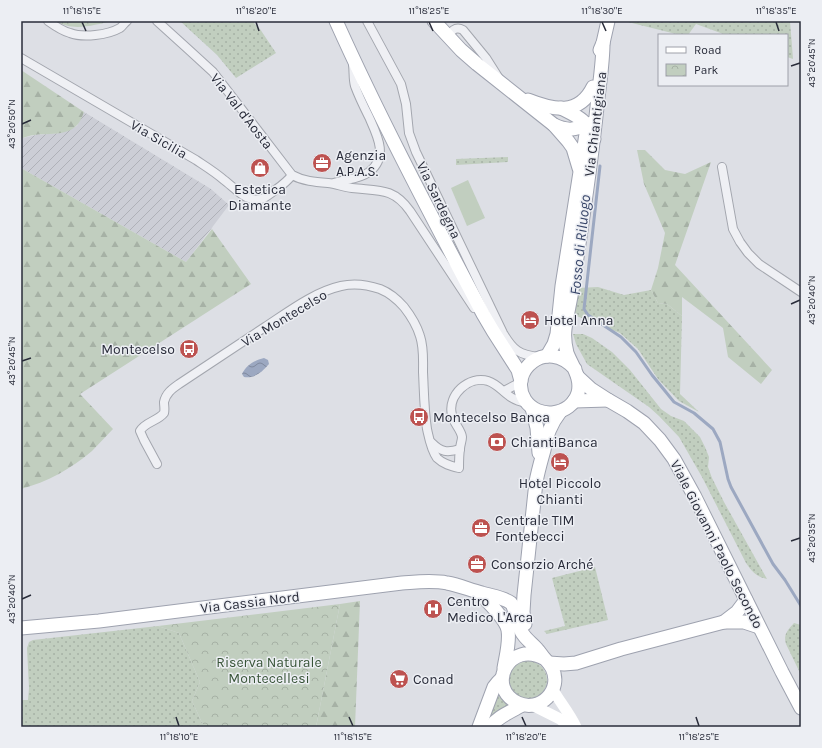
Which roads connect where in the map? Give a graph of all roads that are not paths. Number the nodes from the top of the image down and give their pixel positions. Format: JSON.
{"nodes":[{"id":1,"x":48,"y":21,"type":"edge"},
{"id":2,"x":126,"y":21,"type":"edge"},
{"id":3,"x":157,"y":21,"type":"edge"},
{"id":4,"x":336,"y":21,"type":"edge"},
{"id":5,"x":367,"y":21,"type":"edge"},
{"id":6,"x":608,"y":21,"type":"edge"},
{"id":7,"x":443,"y":27,"type":"edge"},
{"id":8,"x":603,"y":43,"type":"junction"},
{"id":9,"x":21,"y":58,"type":"edge"},
{"id":10,"x":353,"y":59,"type":"junction"},
{"id":11,"x":593,"y":87,"type":"junction"},
{"id":12,"x":515,"y":94,"type":"junction"},
{"id":13,"x":561,"y":108,"type":"junction"},
{"id":14,"x":592,"y":124,"type":"junction"},
{"id":15,"x":554,"y":125,"type":"junction"},
{"id":16,"x":722,"y":167,"type":"dead end"},
{"id":17,"x":580,"y":172,"type":"junction"},
{"id":18,"x":292,"y":175,"type":"junction"},
{"id":19,"x":334,"y":183,"type":"junction"},
{"id":20,"x":801,"y":292,"type":"edge"},
{"id":21,"x":483,"y":314,"type":"junction"},
{"id":22,"x":543,"y":357,"type":"junction"},
{"id":23,"x":576,"y":373,"type":"junction"},
{"id":24,"x":521,"y":382,"type":"junction"},
{"id":25,"x":504,"y":391,"type":"junction"},
{"id":26,"x":608,"y":400,"type":"junction"},
{"id":27,"x":574,"y":401,"type":"junction"},
{"id":28,"x":530,"y":405,"type":"junction"},
{"id":29,"x":560,"y":412,"type":"junction"},
{"id":30,"x":430,"y":441,"type":"junction"},
{"id":31,"x":460,"y":449,"type":"junction"},
{"id":32,"x":157,"y":464,"type":"dead end"},
{"id":33,"x":540,"y":465,"type":"junction"},
{"id":34,"x":525,"y":581,"type":"junction"},
{"id":35,"x":478,"y":592,"type":"junction"},
{"id":36,"x":746,"y":600,"type":"junction"},
{"id":37,"x":510,"y":602,"type":"junction"},
{"id":38,"x":724,"y":622,"type":"junction"},
{"id":39,"x":506,"y":624,"type":"junction"},
{"id":40,"x":759,"y":627,"type":"junction"},
{"id":41,"x":21,"y":628,"type":"edge"},
{"id":42,"x":544,"y":657,"type":"junction"},
{"id":43,"x":576,"y":663,"type":"junction"},
{"id":44,"x":503,"y":675,"type":"junction"},
{"id":45,"x":554,"y":685,"type":"junction"},
{"id":46,"x":527,"y":705,"type":"junction"},
{"id":47,"x":801,"y":708,"type":"edge"},
{"id":48,"x":479,"y":727,"type":"edge"},
{"id":49,"x":490,"y":727,"type":"edge"},
{"id":50,"x":569,"y":727,"type":"edge"},
{"id":51,"x":576,"y":727,"type":"edge"}],
"edges":[{"from":1,"to":2,"type":"street"},
{"from":3,"to":18,"type":"street","name":"Via Val d'Aosta"},
{"from":4,"to":10,"type":"main road"},
{"from":5,"to":22,"type":"street","name":"Via Sardegna"},
{"from":6,"to":8,"type":"main road","name":"Via Chiantigiana"},
{"from":7,"to":12,"type":"main road"},
{"from":8,"to":11,"type":"main road","name":"Via Chiantigiana"},
{"from":8,"to":14,"type":"main road","name":"Via Chiantigiana"},
{"from":9,"to":18,"type":"street","name":"Via Sicilia"},
{"from":10,"to":19,"type":"street"},
{"from":10,"to":21,"type":"main road"},
{"from":11,"to":13,"type":"main road"},
{"from":11,"to":14,"type":"main road","name":"Via Chiantigiana"},
{"from":12,"to":13,"type":"main road"},
{"from":12,"to":15,"type":"main road"},
{"from":13,"to":14,"type":"main road"},
{"from":14,"to":15,"type":"main road"},
{"from":14,"to":17,"type":"main road","name":"Via Chiantigiana"},
{"from":14,"to":23,"type":"main road","name":"Via Chiantigiana"},
{"from":15,"to":17,"type":"main road"},
{"from":16,"to":20,"type":"street"},
{"from":17,"to":22,"type":"main road","name":"Via Chiantigiana"},
{"from":18,"to":19,"type":"street"},
{"from":19,"to":21,"type":"street"},
{"from":21,"to":24,"type":"main road"},
{"from":22,"to":23,"type":"main road"},
{"from":22,"to":24,"type":"main road","name":"Via Chiantigiana"},
{"from":23,"to":26,"type":"main road","name":"Viale Giovanni Paolo Secondo"},
{"from":23,"to":27,"type":"main road","name":"Via Chiantigiana"},
{"from":24,"to":25,"type":"street"},
{"from":24,"to":28,"type":"main road"},
{"from":25,"to":28,"type":"street"},
{"from":25,"to":31,"type":"street"},
{"from":26,"to":27,"type":"main road"},
{"from":26,"to":36,"type":"main road","name":"Viale Giovanni Paolo Secondo"},
{"from":27,"to":29,"type":"main road"},
{"from":28,"to":29,"type":"main road"},
{"from":28,"to":33,"type":"main road"},
{"from":29,"to":33,"type":"main road"},
{"from":30,"to":31,"type":"street"},
{"from":30,"to":31,"type":"street","name":"Via Montecelso"},
{"from":30,"to":32,"type":"street","name":"Via Montecelso"},
{"from":33,"to":34,"type":"main road"},
{"from":34,"to":37,"type":"main road"},
{"from":34,"to":42,"type":"main road"},
{"from":35,"to":37,"type":"main road","name":"Via Cassia Nord"},
{"from":35,"to":39,"type":"main road","name":"Via Cassia Nord"},
{"from":35,"to":41,"type":"main road","name":"Via Cassia Nord"},
{"from":36,"to":38,"type":"main road"},
{"from":36,"to":40,"type":"main road","name":"Viale Giovanni Paolo Secondo"},
{"from":37,"to":39,"type":"main road"},
{"from":37,"to":42,"type":"main road"},
{"from":38,"to":40,"type":"main road"},
{"from":38,"to":43,"type":"main road"},
{"from":39,"to":44,"type":"main road"},
{"from":40,"to":47,"type":"main road","name":"Viale Giovanni Paolo Secondo"},
{"from":42,"to":43,"type":"main road"},
{"from":42,"to":44,"type":"main road"},
{"from":42,"to":45,"type":"main road"},
{"from":43,"to":45,"type":"main road"},
{"from":44,"to":46,"type":"main road"},
{"from":44,"to":48,"type":"main road"},
{"from":45,"to":46,"type":"main road"},
{"from":45,"to":51,"type":"main road"},
{"from":46,"to":49,"type":"main road"},
{"from":46,"to":50,"type":"main road"}]}
